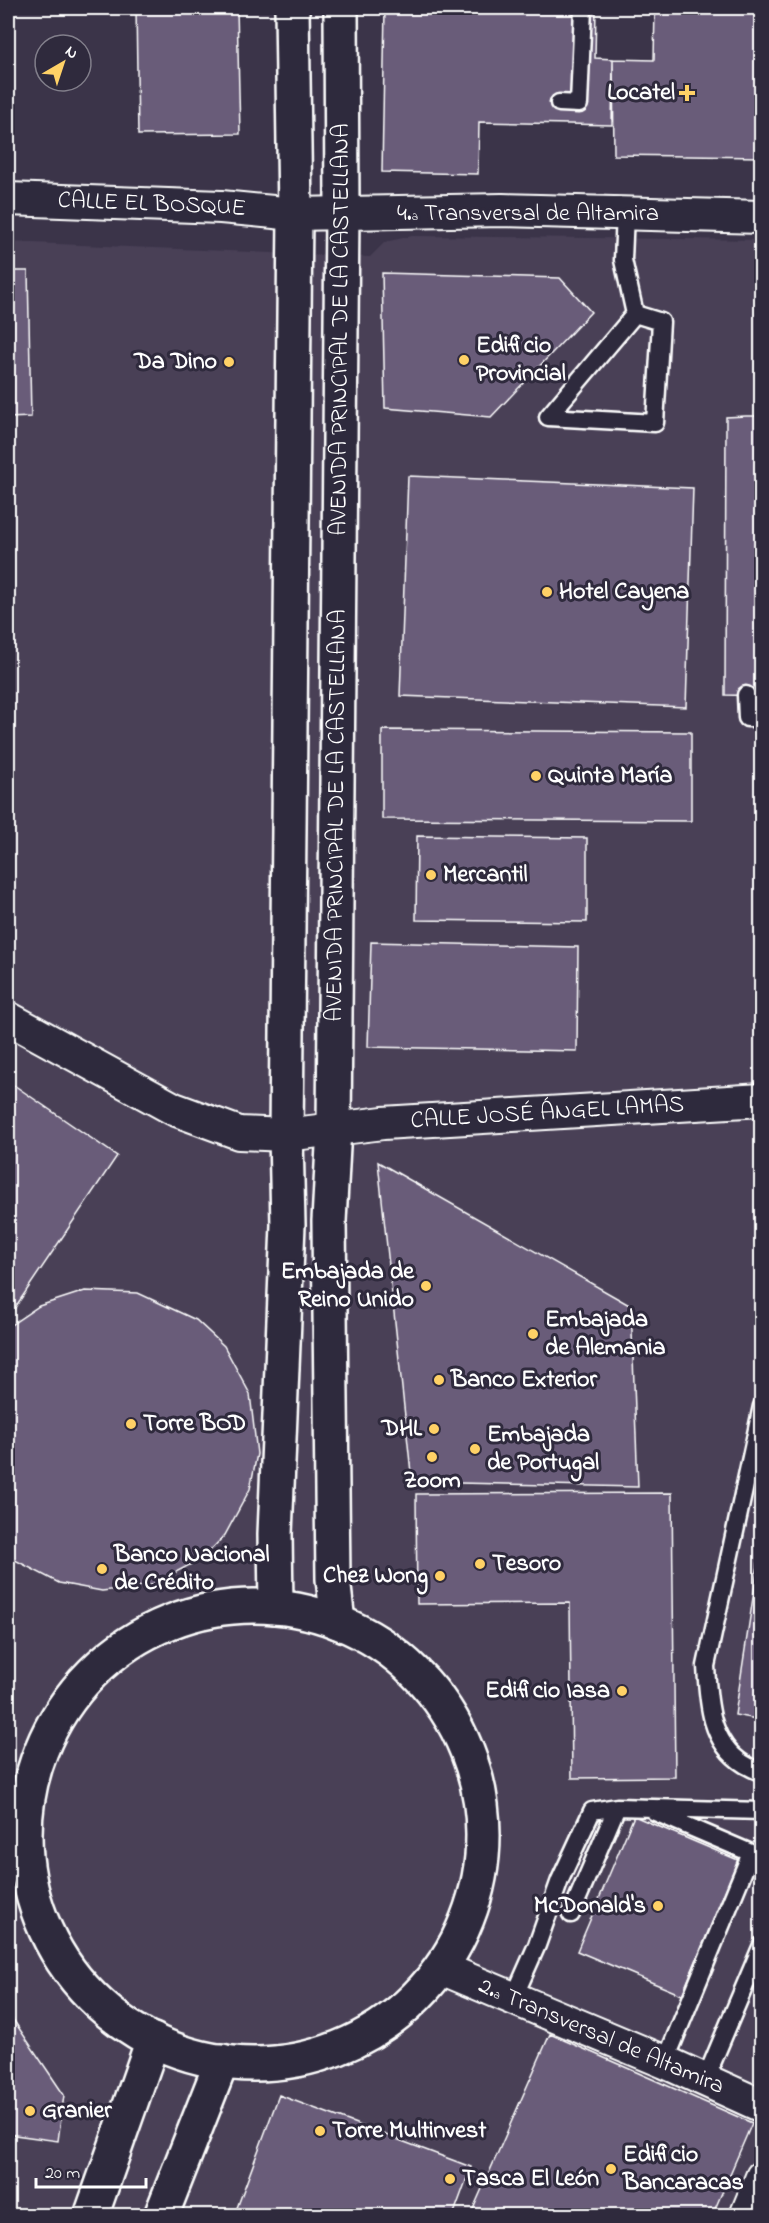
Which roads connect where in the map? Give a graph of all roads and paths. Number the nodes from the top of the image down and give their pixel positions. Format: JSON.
{"nodes":[{"id":1,"x":292,"y":8,"type":"edge"},
{"id":2,"x":341,"y":8,"type":"edge"},
{"id":3,"x":583,"y":8,"type":"edge"},
{"id":4,"x":559,"y":103,"type":"dead end"},
{"id":5,"x":8,"y":199,"type":"edge"},
{"id":6,"x":342,"y":212,"type":"junction"},
{"id":7,"x":625,"y":213,"type":"junction"},
{"id":8,"x":295,"y":214,"type":"junction"},
{"id":9,"x":762,"y":217,"type":"edge"},
{"id":10,"x":635,"y":314,"type":"junction"},
{"id":11,"x":746,"y":695,"type":"dead end"},
{"id":12,"x":762,"y":718,"type":"edge"},
{"id":13,"x":8,"y":1018,"type":"edge"},
{"id":14,"x":762,"y":1100,"type":"edge"},
{"id":15,"x":334,"y":1128,"type":"junction"},
{"id":16,"x":286,"y":1135,"type":"junction"},
{"id":17,"x":762,"y":1406,"type":"edge"},
{"id":18,"x":276,"y":1607,"type":"junction"},
{"id":19,"x":338,"y":1622,"type":"junction"},
{"id":20,"x":762,"y":1772,"type":"edge"},
{"id":21,"x":616,"y":1807,"type":"junction"},
{"id":22,"x":646,"y":1808,"type":"junction"},
{"id":23,"x":762,"y":1811,"type":"edge"},
{"id":24,"x":18,"y":1865,"type":"edge"},
{"id":25,"x":571,"y":1914,"type":"dead end"},
{"id":26,"x":762,"y":1945,"type":"edge"},
{"id":27,"x":441,"y":1968,"type":"junction"},
{"id":28,"x":513,"y":1997,"type":"junction"},
{"id":29,"x":153,"y":2040,"type":"junction"},
{"id":30,"x":222,"y":2061,"type":"junction"},
{"id":31,"x":665,"y":2062,"type":"junction"},
{"id":32,"x":705,"y":2080,"type":"junction"},
{"id":33,"x":762,"y":2106,"type":"edge"},
{"id":34,"x":762,"y":2177,"type":"edge"},
{"id":35,"x":91,"y":2216,"type":"edge"},
{"id":36,"x":161,"y":2216,"type":"edge"},
{"id":37,"x":746,"y":2216,"type":"edge"}],
"edges":[{"from":1,"to":8,"type":"street","name":"AVENIDA PRINCIPAL DE LA CASTELLANA"},
{"from":2,"to":6,"type":"street","name":"AVENIDA PRINCIPAL DE LA CASTELLANA"},
{"from":3,"to":4,"type":"lane"},
{"from":5,"to":8,"type":"street","name":"CALLE EL BOSQUE"},
{"from":6,"to":7,"type":"street","name":"4.ª Transversal de Altamira"},
{"from":6,"to":8,"type":"street","name":"4.ª Transversal de Altamira"},
{"from":6,"to":15,"type":"street","name":"AVENIDA PRINCIPAL DE LA CASTELLANA"},
{"from":7,"to":9,"type":"street","name":"4.ª Transversal de Altamira"},
{"from":7,"to":10,"type":"lane"},
{"from":8,"to":16,"type":"street","name":"AVENIDA PRINCIPAL DE LA CASTELLANA"},
{"from":10,"to":10,"type":"lane"},
{"from":11,"to":12,"type":"lane"},
{"from":13,"to":16,"type":"street","name":"CALLE JOSÉ ÁNGEL LAMAS"},
{"from":14,"to":15,"type":"street","name":"CALLE JOSÉ ÁNGEL LAMAS"},
{"from":15,"to":16,"type":"street","name":"CALLE JOSÉ ÁNGEL LAMAS"},
{"from":15,"to":19,"type":"street","name":"AVENIDA PRINCIPAL DE LA CASTELLANA"},
{"from":16,"to":18,"type":"street","name":"AVENIDA PRINCIPAL DE LA CASTELLANA"},
{"from":17,"to":20,"type":"lane"},
{"from":18,"to":19,"type":"street"},
{"from":18,"to":24,"type":"street"},
{"from":19,"to":27,"type":"street"},
{"from":21,"to":22,"type":"lane"},
{"from":21,"to":25,"type":"lane"},
{"from":21,"to":28,"type":"lane"},
{"from":22,"to":23,"type":"lane"},
{"from":22,"to":31,"type":"lane"},
{"from":24,"to":29,"type":"street"},
{"from":26,"to":32,"type":"lane"},
{"from":27,"to":28,"type":"street","name":"2.ª Transversal de Altamira"},
{"from":27,"to":30,"type":"street"},
{"from":28,"to":31,"type":"street","name":"2.ª Transversal de Altamira"},
{"from":29,"to":30,"type":"street"},
{"from":29,"to":35,"type":"street"},
{"from":30,"to":36,"type":"street"},
{"from":31,"to":32,"type":"street","name":"2.ª Transversal de Altamira"},
{"from":32,"to":33,"type":"street","name":"2.ª Transversal de Altamira"},
{"from":34,"to":37,"type":"street"}]}
